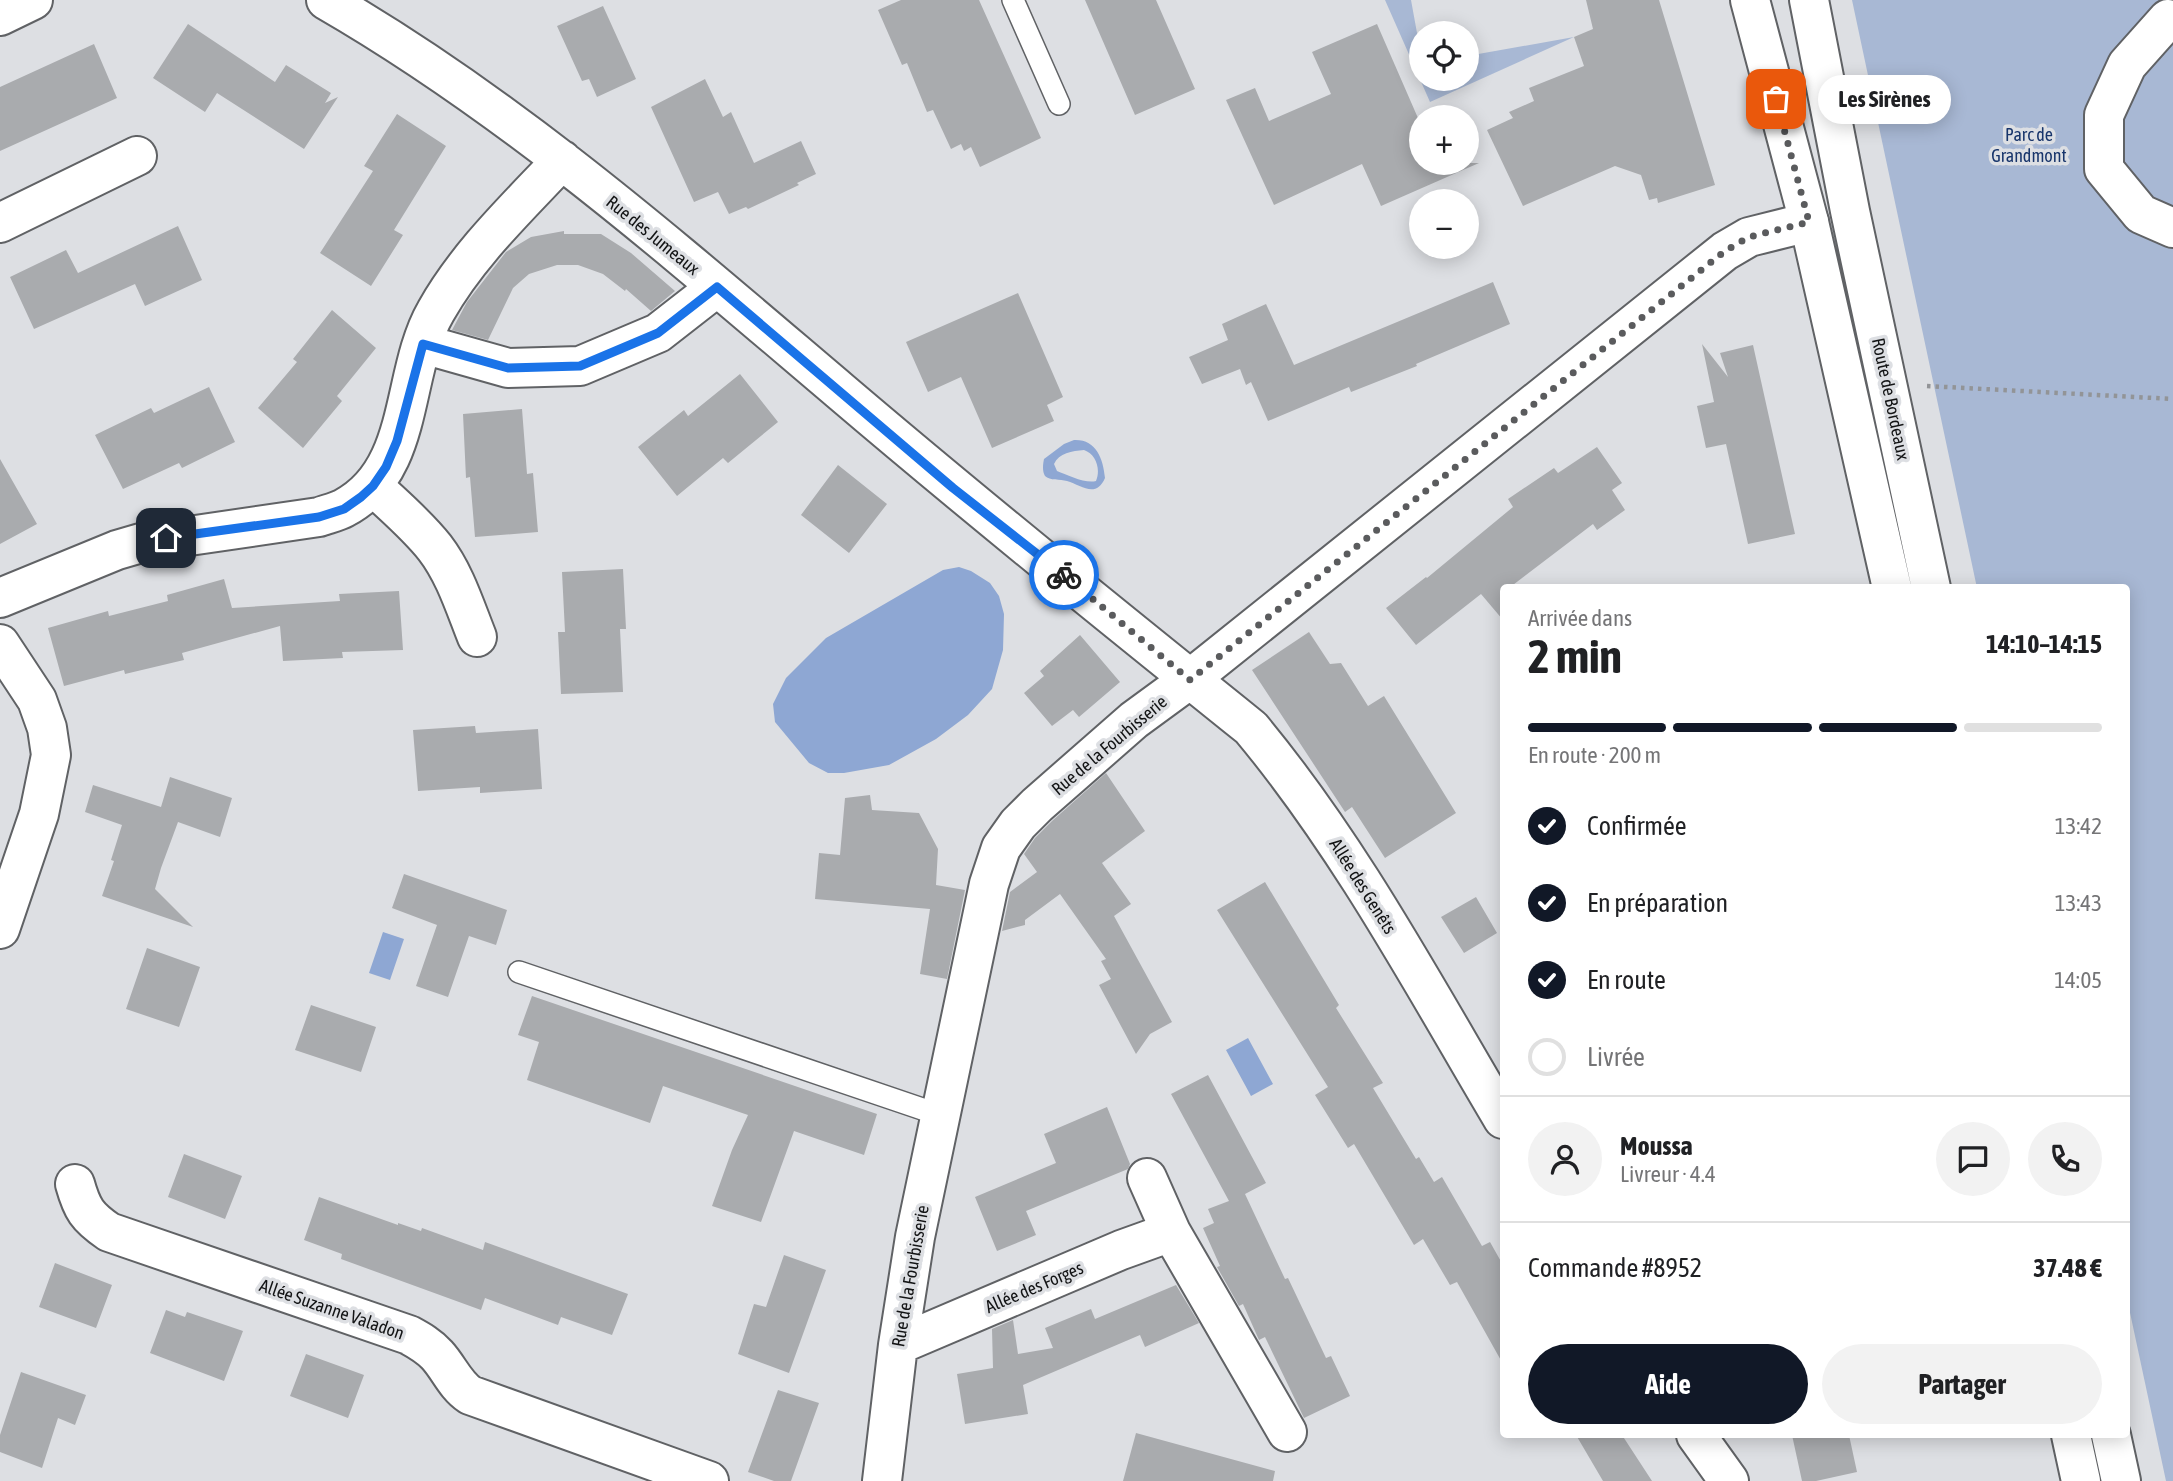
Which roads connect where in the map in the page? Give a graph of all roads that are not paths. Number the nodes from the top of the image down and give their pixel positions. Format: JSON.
{"nodes":[{"id":1,"x":33,"y":0,"type":"edge"},
{"id":2,"x":326,"y":0,"type":"edge"},
{"id":3,"x":1013,"y":0,"type":"edge"},
{"id":4,"x":1750,"y":0,"type":"edge"},
{"id":5,"x":1809,"y":0,"type":"edge"},
{"id":6,"x":0,"y":16,"type":"edge"},
{"id":7,"x":2169,"y":16,"type":"edge"},
{"id":8,"x":1059,"y":104,"type":"dead end"},
{"id":9,"x":137,"y":156,"type":"dead end"},
{"id":10,"x":562,"y":160,"type":"junction"},
{"id":11,"x":1809,"y":222,"type":"junction"},
{"id":12,"x":0,"y":223,"type":"edge"},
{"id":13,"x":2173,"y":228,"type":"edge"},
{"id":14,"x":717,"y":287,"type":"junction"},
{"id":15,"x":423,"y":344,"type":"junction"},
{"id":16,"x":373,"y":486,"type":"junction"},
{"id":17,"x":1891,"y":584,"type":"edge"},
{"id":18,"x":1930,"y":584,"type":"edge"},
{"id":19,"x":0,"y":598,"type":"edge"},
{"id":20,"x":477,"y":637,"type":"dead end"},
{"id":21,"x":0,"y":644,"type":"edge"},
{"id":22,"x":1190,"y":680,"type":"junction"},
{"id":23,"x":0,"y":929,"type":"edge"},
{"id":24,"x":519,"y":972,"type":"dead end"},
{"id":25,"x":1500,"y":1114,"type":"edge"},
{"id":26,"x":940,"y":1115,"type":"junction"},
{"id":27,"x":1147,"y":1178,"type":"dead end"},
{"id":28,"x":75,"y":1184,"type":"dead end"},
{"id":29,"x":1171,"y":1232,"type":"junction"},
{"id":30,"x":898,"y":1345,"type":"junction"},
{"id":31,"x":1287,"y":1432,"type":"dead end"},
{"id":32,"x":1698,"y":1438,"type":"edge"},
{"id":33,"x":2072,"y":1438,"type":"edge"},
{"id":34,"x":2112,"y":1438,"type":"edge"},
{"id":35,"x":709,"y":1481,"type":"edge"},
{"id":36,"x":882,"y":1481,"type":"edge"},
{"id":37,"x":1728,"y":1481,"type":"edge"},
{"id":38,"x":2081,"y":1481,"type":"edge"},
{"id":39,"x":2121,"y":1481,"type":"edge"}],
"edges":[{"from":1,"to":6,"type":"street"},
{"from":2,"to":10,"type":"street","name":"Rue des Jumeaux"},
{"from":3,"to":8,"type":"lane"},
{"from":4,"to":11,"type":"street"},
{"from":5,"to":18,"type":"street","name":"Route de Bordeaux"},
{"from":7,"to":13,"type":"street"},
{"from":9,"to":12,"type":"street"},
{"from":10,"to":14,"type":"street","name":"Rue des Jumeaux"},
{"from":10,"to":15,"type":"street"},
{"from":11,"to":17,"type":"street"},
{"from":11,"to":22,"type":"street","name":"Rue de la Fourbisserie"},
{"from":14,"to":15,"type":"street"},
{"from":14,"to":22,"type":"street","name":"Rue des Jumeaux"},
{"from":15,"to":16,"type":"street"},
{"from":16,"to":19,"type":"street"},
{"from":16,"to":20,"type":"street"},
{"from":21,"to":23,"type":"street"},
{"from":22,"to":25,"type":"street","name":"Allée des Genêts"},
{"from":22,"to":26,"type":"street","name":"Rue de la Fourbisserie"},
{"from":24,"to":26,"type":"lane"},
{"from":26,"to":30,"type":"street","name":"Rue de la Fourbisserie"},
{"from":27,"to":29,"type":"street"},
{"from":28,"to":35,"type":"street","name":"Allée Suzanne Valadon"},
{"from":29,"to":30,"type":"street","name":"Allée des Forges"},
{"from":29,"to":31,"type":"street"},
{"from":30,"to":36,"type":"street","name":"Rue de la Fourbisserie"},
{"from":32,"to":37,"type":"street"},
{"from":33,"to":38,"type":"street"},
{"from":34,"to":39,"type":"street"}]}
